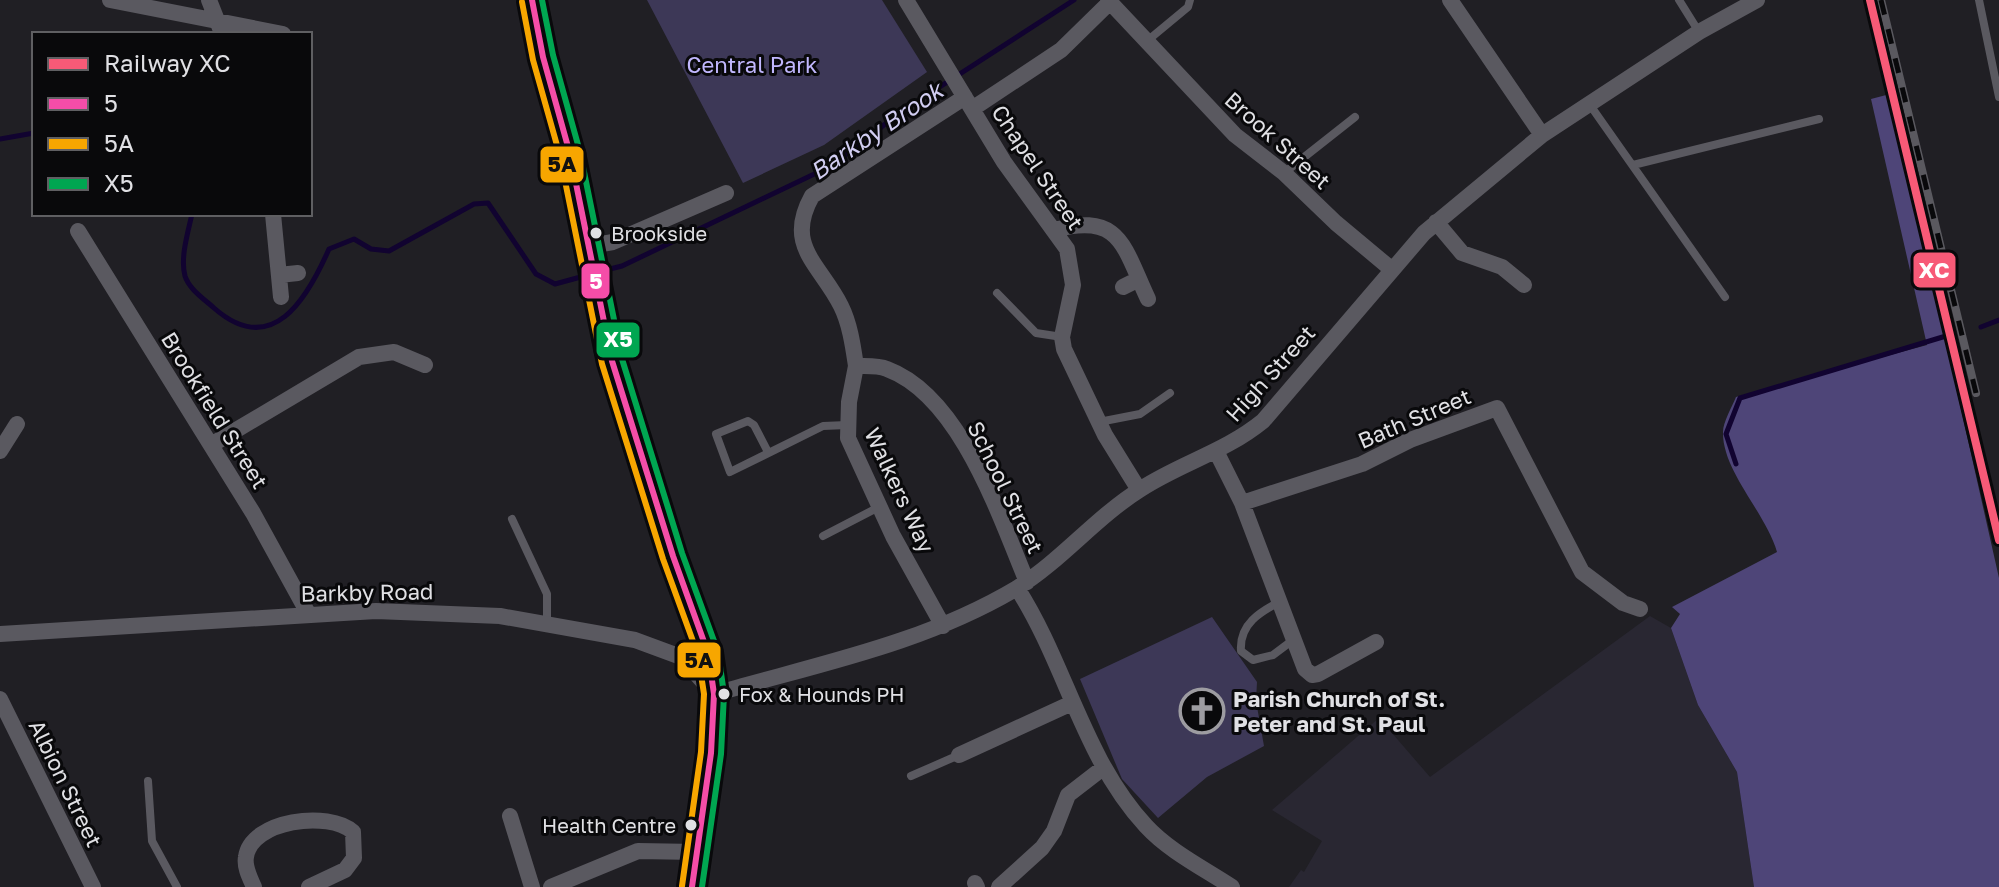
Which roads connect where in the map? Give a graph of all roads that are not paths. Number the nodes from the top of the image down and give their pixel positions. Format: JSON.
{"nodes":[{"id":1,"x":110,"y":0,"type":"edge"},
{"id":2,"x":209,"y":0,"type":"edge"},
{"id":3,"x":532,"y":0,"type":"edge"},
{"id":4,"x":906,"y":0,"type":"edge"},
{"id":5,"x":1190,"y":0,"type":"edge"},
{"id":6,"x":1450,"y":0,"type":"edge"},
{"id":7,"x":1679,"y":0,"type":"edge"},
{"id":8,"x":1757,"y":0,"type":"edge"},
{"id":9,"x":1979,"y":0,"type":"edge"},
{"id":10,"x":1109,"y":1,"type":"edge"},
{"id":11,"x":221,"y":28,"type":"edge"},
{"id":12,"x":262,"y":32,"type":"edge"},
{"id":13,"x":1699,"y":32,"type":"junction"},
{"id":14,"x":1147,"y":41,"type":"junction"},
{"id":15,"x":1999,"y":97,"type":"edge"},
{"id":16,"x":966,"y":99,"type":"junction"},
{"id":17,"x":1590,"y":105,"type":"junction"},
{"id":18,"x":1355,"y":117,"type":"dead end"},
{"id":19,"x":1819,"y":119,"type":"dead end"},
{"id":20,"x":1542,"y":135,"type":"junction"},
{"id":21,"x":1633,"y":165,"type":"junction"},
{"id":22,"x":1284,"y":173,"type":"junction"},
{"id":23,"x":726,"y":193,"type":"dead end"},
{"id":24,"x":273,"y":216,"type":"edge"},
{"id":25,"x":1436,"y":222,"type":"junction"},
{"id":26,"x":1054,"y":230,"type":"junction"},
{"id":27,"x":78,"y":231,"type":"dead end"},
{"id":28,"x":591,"y":251,"type":"junction"},
{"id":29,"x":1390,"y":268,"type":"junction"},
{"id":30,"x":298,"y":273,"type":"dead end"},
{"id":31,"x":279,"y":275,"type":"junction"},
{"id":32,"x":1139,"y":279,"type":"junction"},
{"id":33,"x":1524,"y":285,"type":"dead end"},
{"id":34,"x":1123,"y":287,"type":"dead end"},
{"id":35,"x":997,"y":293,"type":"dead end"},
{"id":36,"x":281,"y":297,"type":"dead end"},
{"id":37,"x":1725,"y":297,"type":"dead end"},
{"id":38,"x":1148,"y":299,"type":"dead end"},
{"id":39,"x":1062,"y":337,"type":"junction"},
{"id":40,"x":425,"y":365,"type":"dead end"},
{"id":41,"x":856,"y":366,"type":"junction"},
{"id":42,"x":1170,"y":393,"type":"dead end"},
{"id":43,"x":1099,"y":422,"type":"junction"},
{"id":44,"x":17,"y":424,"type":"dead end"},
{"id":45,"x":847,"y":425,"type":"junction"},
{"id":46,"x":211,"y":445,"type":"junction"},
{"id":47,"x":1,"y":446,"type":"edge"},
{"id":48,"x":768,"y":452,"type":"junction"},
{"id":49,"x":1217,"y":453,"type":"junction"},
{"id":50,"x":1139,"y":490,"type":"junction"},
{"id":51,"x":1242,"y":503,"type":"junction"},
{"id":52,"x":879,"y":507,"type":"junction"},
{"id":53,"x":512,"y":519,"type":"dead end"},
{"id":54,"x":823,"y":536,"type":"dead end"},
{"id":55,"x":1022,"y":585,"type":"junction"},
{"id":56,"x":1282,"y":601,"type":"junction"},
{"id":57,"x":1640,"y":609,"type":"dead end"},
{"id":58,"x":309,"y":615,"type":"junction"},
{"id":59,"x":547,"y":622,"type":"junction"},
{"id":60,"x":943,"y":626,"type":"junction"},
{"id":61,"x":0,"y":634,"type":"edge"},
{"id":62,"x":1293,"y":640,"type":"junction"},
{"id":63,"x":1376,"y":642,"type":"dead end"},
{"id":64,"x":714,"y":694,"type":"junction"},
{"id":65,"x":0,"y":699,"type":"edge"},
{"id":66,"x":1072,"y":703,"type":"junction"},
{"id":67,"x":959,"y":755,"type":"joint"},
{"id":68,"x":1103,"y":768,"type":"junction"},
{"id":69,"x":911,"y":776,"type":"dead end"},
{"id":70,"x":148,"y":781,"type":"dead end"},
{"id":71,"x":510,"y":816,"type":"dead end"},
{"id":72,"x":696,"y":852,"type":"junction"},
{"id":73,"x":93,"y":887,"type":"edge"},
{"id":74,"x":177,"y":887,"type":"edge"},
{"id":75,"x":254,"y":887,"type":"edge"},
{"id":76,"x":309,"y":887,"type":"edge"},
{"id":77,"x":532,"y":887,"type":"edge"},
{"id":78,"x":551,"y":887,"type":"edge"},
{"id":79,"x":692,"y":887,"type":"edge"},
{"id":80,"x":999,"y":887,"type":"edge"},
{"id":81,"x":1232,"y":887,"type":"edge"}],
"edges":[{"from":1,"to":11,"type":"street"},
{"from":2,"to":11,"type":"street"},
{"from":3,"to":28,"type":"street"},
{"from":4,"to":16,"type":"street","name":"Chapel Street"},
{"from":5,"to":14,"type":"lane"},
{"from":6,"to":20,"type":"street"},
{"from":7,"to":13,"type":"lane"},
{"from":8,"to":13,"type":"street","name":"High Street"},
{"from":9,"to":15,"type":"lane"},
{"from":10,"to":14,"type":"street","name":"Brook Street"},
{"from":10,"to":16,"type":"street"},
{"from":11,"to":12,"type":"street"},
{"from":13,"to":17,"type":"street","name":"High Street"},
{"from":14,"to":22,"type":"street","name":"Brook Street"},
{"from":16,"to":26,"type":"street","name":"Chapel Street"},
{"from":16,"to":41,"type":"street"},
{"from":17,"to":20,"type":"street","name":"High Street"},
{"from":17,"to":21,"type":"lane"},
{"from":18,"to":22,"type":"lane"},
{"from":19,"to":21,"type":"lane"},
{"from":20,"to":25,"type":"street","name":"High Street"},
{"from":21,"to":37,"type":"lane"},
{"from":22,"to":29,"type":"street","name":"Brook Street"},
{"from":23,"to":28,"type":"street"},
{"from":24,"to":31,"type":"street"},
{"from":25,"to":29,"type":"street","name":"High Street"},
{"from":25,"to":33,"type":"street"},
{"from":26,"to":32,"type":"street"},
{"from":26,"to":39,"type":"street","name":"Chapel Street"},
{"from":27,"to":46,"type":"street","name":"Brookfield Street"},
{"from":28,"to":64,"type":"street"},
{"from":29,"to":49,"type":"street","name":"High Street"},
{"from":30,"to":31,"type":"street"},
{"from":31,"to":36,"type":"street"},
{"from":32,"to":34,"type":"street"},
{"from":32,"to":38,"type":"street"},
{"from":35,"to":39,"type":"lane"},
{"from":39,"to":43,"type":"street"},
{"from":40,"to":46,"type":"street"},
{"from":41,"to":45,"type":"street","name":"Walkers Way"},
{"from":41,"to":55,"type":"street","name":"School Street"},
{"from":42,"to":43,"type":"lane"},
{"from":43,"to":50,"type":"street"},
{"from":44,"to":47,"type":"street"},
{"from":45,"to":48,"type":"lane"},
{"from":45,"to":52,"type":"street","name":"Walkers Way"},
{"from":46,"to":58,"type":"street","name":"Brookfield Street"},
{"from":48,"to":48,"type":"lane"},
{"from":49,"to":50,"type":"street","name":"High Street"},
{"from":49,"to":51,"type":"street"},
{"from":50,"to":55,"type":"street","name":"High Street"},
{"from":51,"to":56,"type":"street"},
{"from":51,"to":57,"type":"street","name":"Bath Street"},
{"from":52,"to":54,"type":"lane"},
{"from":52,"to":60,"type":"street","name":"Walkers Way"},
{"from":53,"to":59,"type":"lane"},
{"from":55,"to":60,"type":"street","name":"High Street"},
{"from":55,"to":66,"type":"street","name":"School Street"},
{"from":56,"to":62,"type":"street"},
{"from":56,"to":62,"type":"lane"},
{"from":58,"to":59,"type":"street","name":"Barkby Road"},
{"from":58,"to":61,"type":"street","name":"Barkby Road"},
{"from":59,"to":64,"type":"street","name":"Barkby Road"},
{"from":60,"to":64,"type":"street","name":"High Street"},
{"from":62,"to":63,"type":"street"},
{"from":64,"to":72,"type":"street"},
{"from":65,"to":73,"type":"street","name":"Albion Street"},
{"from":66,"to":67,"type":"street"},
{"from":66,"to":68,"type":"street","name":"School Street"},
{"from":67,"to":69,"type":"lane"},
{"from":68,"to":80,"type":"street"},
{"from":68,"to":81,"type":"street","name":"School Street"},
{"from":70,"to":74,"type":"lane"},
{"from":71,"to":77,"type":"street"},
{"from":72,"to":78,"type":"street"},
{"from":72,"to":79,"type":"street"},
{"from":75,"to":76,"type":"street"}]}
